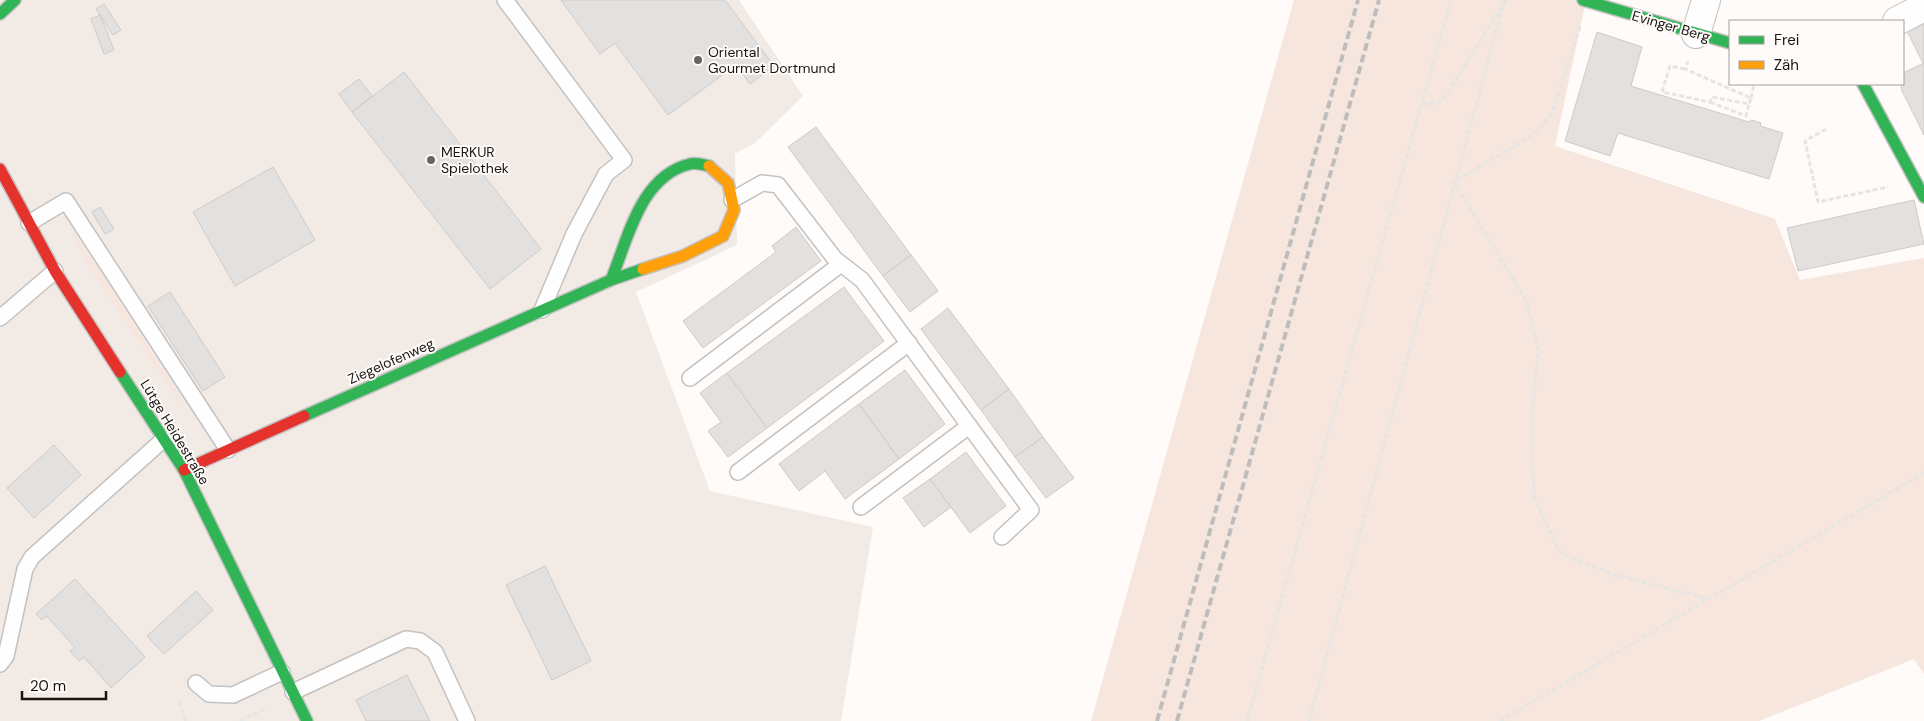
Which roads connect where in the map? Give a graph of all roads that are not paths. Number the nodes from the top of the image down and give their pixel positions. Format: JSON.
{"nodes":[{"id":1,"x":15,"y":0,"type":"edge"},
{"id":2,"x":505,"y":0,"type":"edge"},
{"id":3,"x":1706,"y":0,"type":"edge"},
{"id":4,"x":1586,"y":1,"type":"edge"},
{"id":5,"x":1924,"y":7,"type":"edge"},
{"id":6,"x":0,"y":14,"type":"edge"},
{"id":7,"x":1899,"y":20,"type":"edge"},
{"id":8,"x":1696,"y":34,"type":"junction"},
{"id":9,"x":1729,"y":43,"type":"edge"},
{"id":10,"x":1863,"y":85,"type":"edge"},
{"id":11,"x":0,"y":169,"type":"edge"},
{"id":12,"x":1924,"y":197,"type":"edge"},
{"id":13,"x":732,"y":200,"type":"junction"},
{"id":14,"x":29,"y":223,"type":"junction"},
{"id":15,"x":841,"y":264,"type":"junction"},
{"id":16,"x":55,"y":270,"type":"junction"},
{"id":17,"x":611,"y":280,"type":"junction"},
{"id":18,"x":542,"y":310,"type":"junction"},
{"id":19,"x":0,"y":318,"type":"edge"},
{"id":20,"x":909,"y":344,"type":"junction"},
{"id":21,"x":690,"y":378,"type":"dead end"},
{"id":22,"x":969,"y":426,"type":"junction"},
{"id":23,"x":164,"y":439,"type":"junction"},
{"id":24,"x":228,"y":450,"type":"junction"},
{"id":25,"x":184,"y":470,"type":"junction"},
{"id":26,"x":738,"y":472,"type":"dead end"},
{"id":27,"x":861,"y":507,"type":"dead end"},
{"id":28,"x":1002,"y":537,"type":"dead end"},
{"id":29,"x":0,"y":664,"type":"edge"},
{"id":30,"x":282,"y":672,"type":"junction"},
{"id":31,"x":196,"y":683,"type":"dead end"},
{"id":32,"x":293,"y":692,"type":"junction"},
{"id":33,"x":307,"y":721,"type":"edge"},
{"id":34,"x":467,"y":721,"type":"edge"}],
"edges":[{"from":1,"to":6,"type":"street"},
{"from":2,"to":18,"type":"lane"},
{"from":3,"to":8,"type":"street"},
{"from":4,"to":8,"type":"street","name":"Evinger Berg"},
{"from":5,"to":7,"type":"street"},
{"from":8,"to":9,"type":"street","name":"Evinger Berg"},
{"from":10,"to":12,"type":"street"},
{"from":11,"to":14,"type":"street","name":"Lütge Heidestraße"},
{"from":13,"to":15,"type":"lane"},
{"from":13,"to":17,"type":"street","name":"Ziegelofenweg"},
{"from":13,"to":17,"type":"street"},
{"from":14,"to":16,"type":"street","name":"Lütge Heidestraße"},
{"from":14,"to":24,"type":"lane"},
{"from":15,"to":20,"type":"lane"},
{"from":15,"to":21,"type":"lane"},
{"from":16,"to":19,"type":"lane"},
{"from":16,"to":23,"type":"street","name":"Lütge Heidestraße"},
{"from":17,"to":18,"type":"street","name":"Ziegelofenweg"},
{"from":18,"to":24,"type":"street","name":"Ziegelofenweg"},
{"from":20,"to":22,"type":"lane"},
{"from":20,"to":26,"type":"lane"},
{"from":22,"to":27,"type":"lane"},
{"from":22,"to":28,"type":"lane"},
{"from":23,"to":25,"type":"street","name":"Lütge Heidestraße"},
{"from":23,"to":29,"type":"lane"},
{"from":24,"to":25,"type":"street","name":"Ziegelofenweg"},
{"from":25,"to":30,"type":"street","name":"Lütge Heidestraße"},
{"from":30,"to":31,"type":"lane"},
{"from":30,"to":32,"type":"street","name":"Lütge Heidestraße"},
{"from":32,"to":33,"type":"street","name":"Lütge Heidestraße"},
{"from":32,"to":34,"type":"lane"}]}
